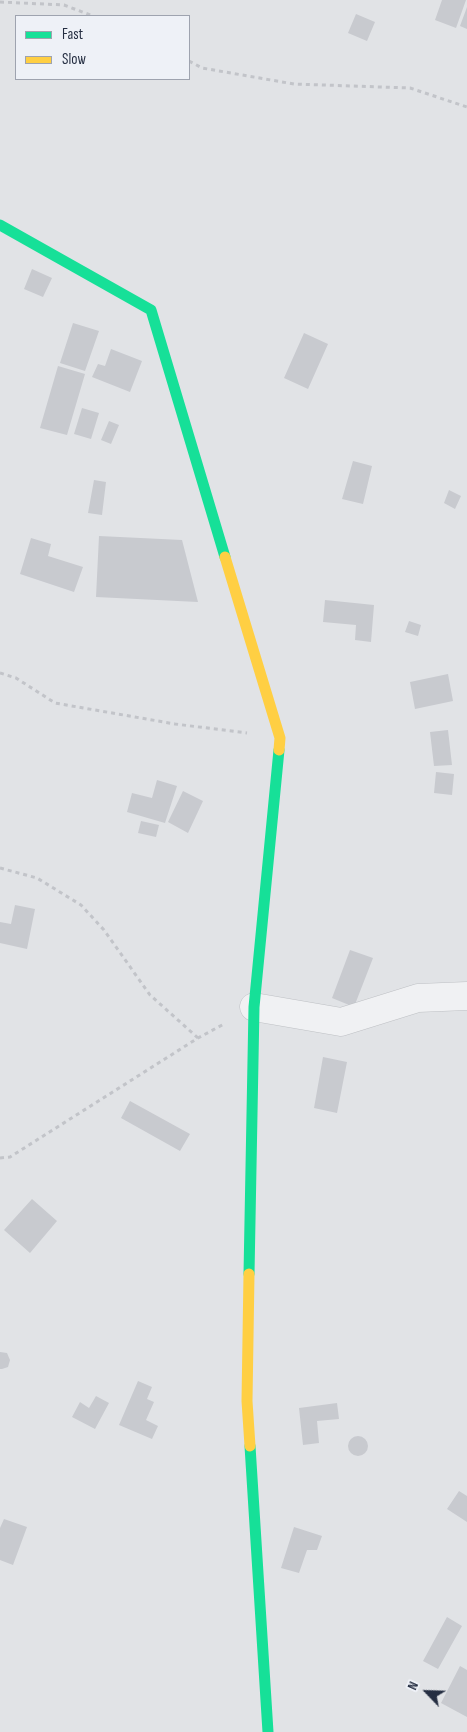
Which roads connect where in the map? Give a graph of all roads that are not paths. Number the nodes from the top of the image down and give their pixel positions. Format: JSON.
{"nodes":[{"id":1,"x":0,"y":225,"type":"edge"},
{"id":2,"x":467,"y":996,"type":"edge"},
{"id":3,"x":254,"y":1007,"type":"junction"},
{"id":4,"x":268,"y":1732,"type":"edge"}],
"edges":[{"from":1,"to":3,"type":"street"},
{"from":2,"to":3,"type":"street"},
{"from":3,"to":4,"type":"street"}]}
